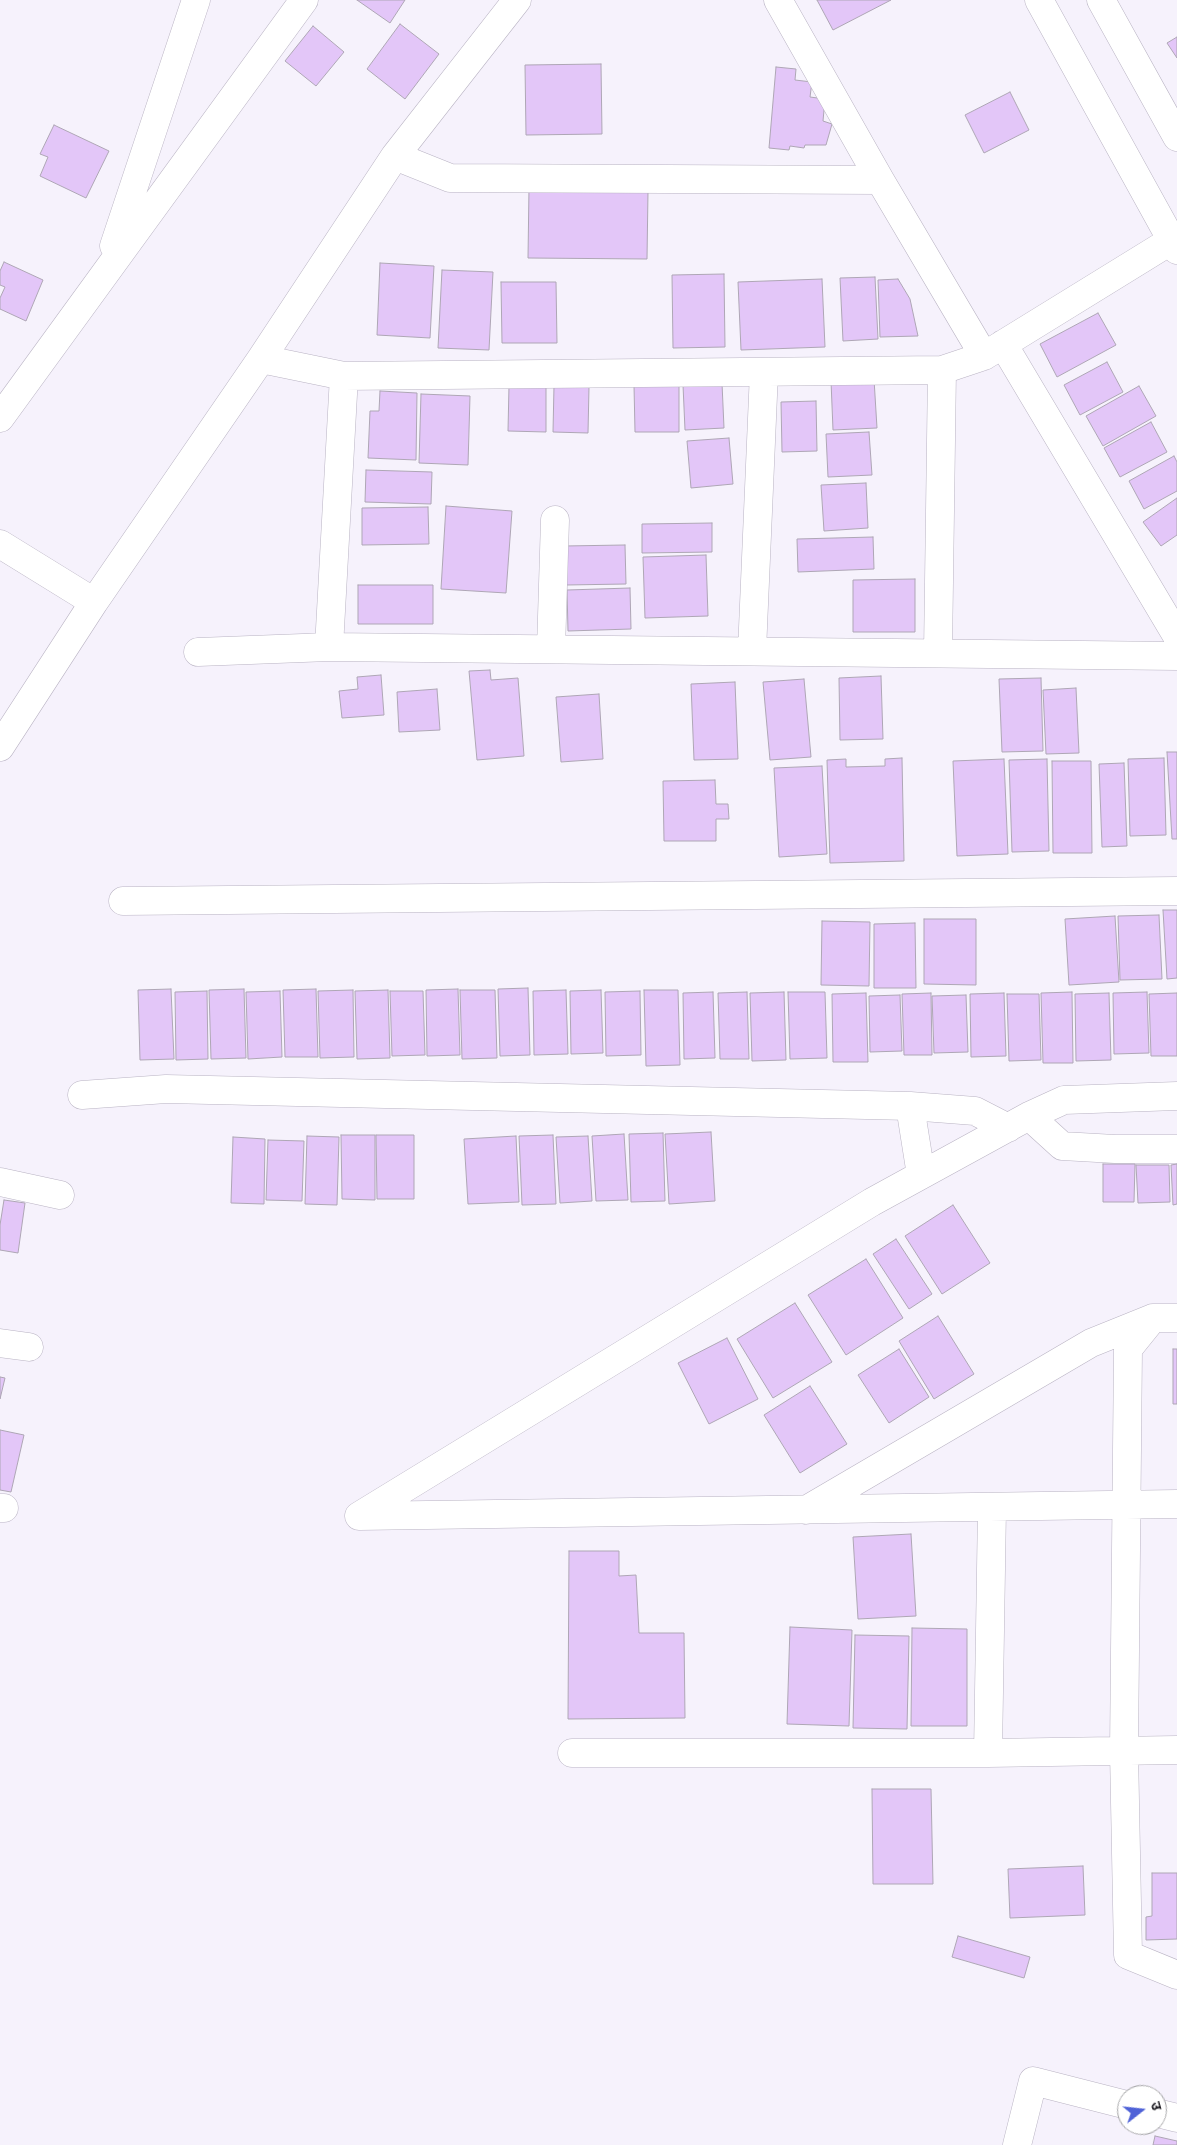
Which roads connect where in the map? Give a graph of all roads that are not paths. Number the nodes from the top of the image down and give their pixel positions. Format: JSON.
{"nodes":[{"id":1,"x":196,"y":0,"type":"edge"},
{"id":2,"x":304,"y":0,"type":"edge"},
{"id":3,"x":517,"y":0,"type":"edge"},
{"id":4,"x":778,"y":0,"type":"edge"},
{"id":5,"x":1039,"y":0,"type":"edge"},
{"id":6,"x":1101,"y":0,"type":"edge"},
{"id":7,"x":1177,"y":137,"type":"edge"},
{"id":8,"x":395,"y":156,"type":"junction"},
{"id":9,"x":880,"y":180,"type":"junction"},
{"id":10,"x":1175,"y":243,"type":"edge"},
{"id":11,"x":106,"y":271,"type":"junction"},
{"id":12,"x":994,"y":350,"type":"junction"},
{"id":13,"x":261,"y":359,"type":"junction"},
{"id":14,"x":942,"y":370,"type":"junction"},
{"id":15,"x":764,"y":372,"type":"junction"},
{"id":16,"x":344,"y":376,"type":"junction"},
{"id":17,"x":0,"y":418,"type":"edge"},
{"id":18,"x":554,"y":520,"type":"dead end"},
{"id":19,"x":0,"y":544,"type":"edge"},
{"id":20,"x":94,"y":602,"type":"junction"},
{"id":21,"x":1177,"y":636,"type":"edge"},
{"id":22,"x":329,"y":647,"type":"junction"},
{"id":23,"x":551,"y":649,"type":"junction"},
{"id":24,"x":752,"y":651,"type":"junction"},
{"id":25,"x":198,"y":652,"type":"dead end"},
{"id":26,"x":938,"y":652,"type":"junction"},
{"id":27,"x":1177,"y":656,"type":"edge"},
{"id":28,"x":0,"y":747,"type":"edge"},
{"id":29,"x":1177,"y":890,"type":"edge"},
{"id":30,"x":123,"y":901,"type":"dead end"},
{"id":31,"x":82,"y":1095,"type":"dead end"},
{"id":32,"x":1177,"y":1096,"type":"edge"},
{"id":33,"x":910,"y":1106,"type":"junction"},
{"id":34,"x":1018,"y":1122,"type":"junction"},
{"id":35,"x":1177,"y":1149,"type":"edge"},
{"id":36,"x":921,"y":1175,"type":"junction"},
{"id":37,"x":0,"y":1182,"type":"edge"},
{"id":38,"x":60,"y":1195,"type":"dead end"},
{"id":39,"x":1165,"y":1318,"type":"edge"},
{"id":40,"x":0,"y":1343,"type":"edge"},
{"id":41,"x":29,"y":1347,"type":"dead end"},
{"id":42,"x":1128,"y":1503,"type":"junction"},
{"id":43,"x":1177,"y":1504,"type":"edge"},
{"id":44,"x":992,"y":1508,"type":"junction"},
{"id":45,"x":804,"y":1510,"type":"junction"},
{"id":46,"x":1177,"y":1750,"type":"edge"},
{"id":47,"x":1124,"y":1751,"type":"junction"},
{"id":48,"x":572,"y":1753,"type":"dead end"},
{"id":49,"x":988,"y":1753,"type":"junction"},
{"id":50,"x":1177,"y":1975,"type":"edge"},
{"id":51,"x":1117,"y":2102,"type":"edge"},
{"id":52,"x":1017,"y":2145,"type":"edge"}],
"edges":[{"from":1,"to":11,"type":"street"},
{"from":2,"to":11,"type":"street"},
{"from":3,"to":8,"type":"street"},
{"from":4,"to":9,"type":"street"},
{"from":5,"to":10,"type":"street"},
{"from":6,"to":7,"type":"street"},
{"from":8,"to":9,"type":"street"},
{"from":8,"to":13,"type":"street"},
{"from":9,"to":12,"type":"street"},
{"from":10,"to":12,"type":"street"},
{"from":11,"to":17,"type":"street"},
{"from":12,"to":14,"type":"street"},
{"from":12,"to":21,"type":"street"},
{"from":13,"to":16,"type":"street"},
{"from":13,"to":20,"type":"street"},
{"from":14,"to":15,"type":"street"},
{"from":14,"to":26,"type":"street"},
{"from":15,"to":16,"type":"street"},
{"from":15,"to":24,"type":"street"},
{"from":16,"to":22,"type":"street"},
{"from":18,"to":23,"type":"street"},
{"from":19,"to":20,"type":"street"},
{"from":20,"to":28,"type":"street"},
{"from":22,"to":23,"type":"street"},
{"from":22,"to":25,"type":"street"},
{"from":23,"to":24,"type":"street"},
{"from":24,"to":26,"type":"street"},
{"from":26,"to":27,"type":"street"},
{"from":29,"to":30,"type":"street"},
{"from":31,"to":33,"type":"street"},
{"from":32,"to":34,"type":"street"},
{"from":33,"to":34,"type":"street"},
{"from":33,"to":36,"type":"street"},
{"from":34,"to":35,"type":"street"},
{"from":34,"to":36,"type":"street"},
{"from":36,"to":45,"type":"street"},
{"from":37,"to":38,"type":"street"},
{"from":39,"to":42,"type":"street"},
{"from":39,"to":45,"type":"street"},
{"from":40,"to":41,"type":"street"},
{"from":42,"to":43,"type":"street"},
{"from":42,"to":44,"type":"street"},
{"from":42,"to":47,"type":"street"},
{"from":44,"to":45,"type":"street"},
{"from":44,"to":49,"type":"street"},
{"from":46,"to":47,"type":"street"},
{"from":47,"to":49,"type":"street"},
{"from":47,"to":50,"type":"street"},
{"from":48,"to":49,"type":"street"},
{"from":51,"to":52,"type":"street"}]}
